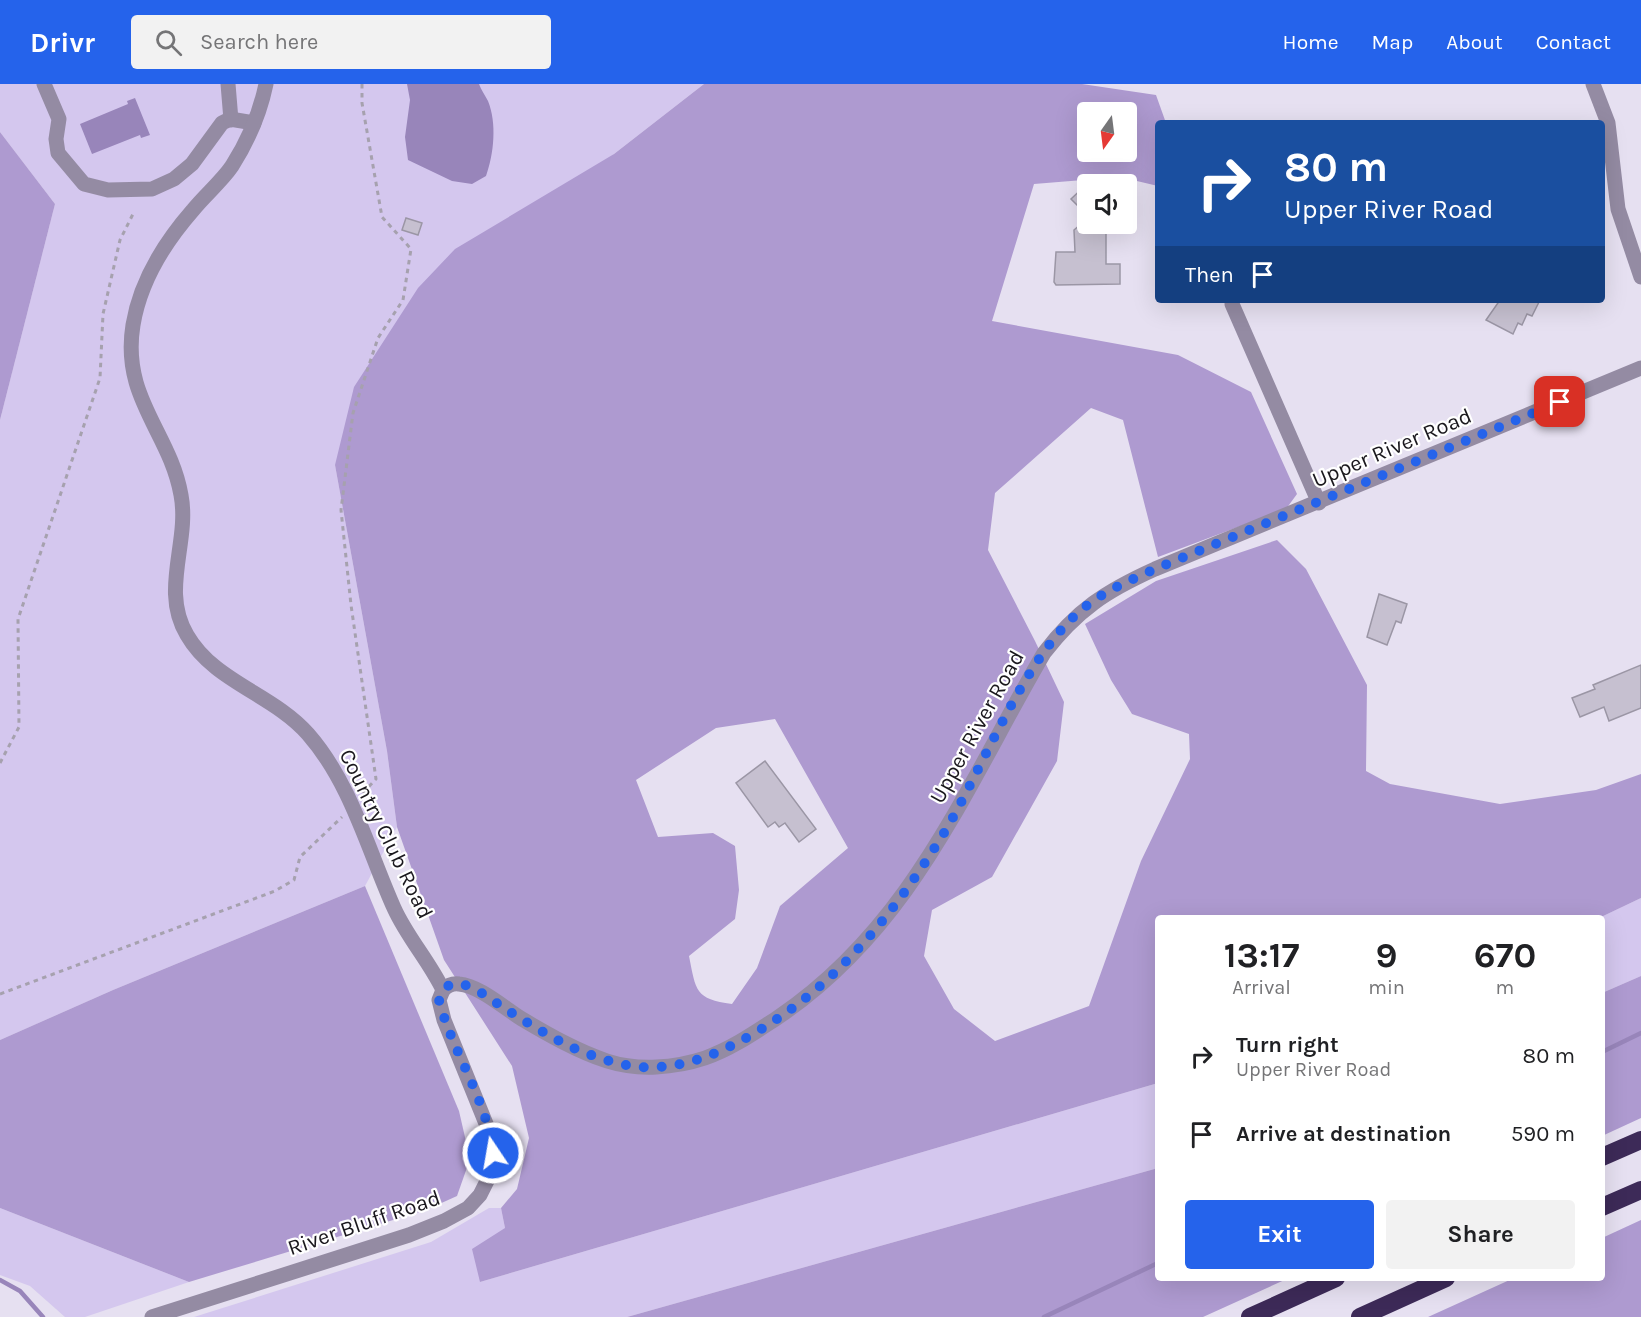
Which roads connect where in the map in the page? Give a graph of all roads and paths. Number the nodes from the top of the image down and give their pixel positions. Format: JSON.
{"nodes":[{"id":1,"x":44,"y":84,"type":"edge"},
{"id":2,"x":228,"y":84,"type":"edge"},
{"id":3,"x":266,"y":84,"type":"edge"},
{"id":4,"x":362,"y":84,"type":"edge"},
{"id":5,"x":1593,"y":84,"type":"edge"},
{"id":6,"x":231,"y":120,"type":"junction"},
{"id":7,"x":254,"y":123,"type":"junction"},
{"id":8,"x":133,"y":214,"type":"dead end"},
{"id":9,"x":1641,"y":277,"type":"edge"},
{"id":10,"x":1232,"y":304,"type":"dead end"},
{"id":11,"x":1641,"y":368,"type":"edge"},
{"id":12,"x":1319,"y":502,"type":"junction"},
{"id":13,"x":0,"y":763,"type":"edge"},
{"id":14,"x":360,"y":796,"type":"dead end"},
{"id":15,"x":345,"y":814,"type":"dead end"},
{"id":16,"x":442,"y":990,"type":"junction"},
{"id":17,"x":0,"y":994,"type":"edge"},
{"id":18,"x":1641,"y":1140,"type":"edge"},
{"id":19,"x":1605,"y":1156,"type":"edge"},
{"id":20,"x":1641,"y":1190,"type":"edge"},
{"id":21,"x":1605,"y":1206,"type":"edge"},
{"id":22,"x":1329,"y":1281,"type":"edge"},
{"id":23,"x":1439,"y":1281,"type":"edge"},
{"id":24,"x":152,"y":1317,"type":"edge"},
{"id":25,"x":1250,"y":1317,"type":"edge"},
{"id":26,"x":1360,"y":1317,"type":"edge"}],
"edges":[{"from":1,"to":6,"type":"street"},
{"from":2,"to":6,"type":"street"},
{"from":3,"to":7,"type":"street","name":"Country Club Road"},
{"from":4,"to":14,"type":"path"},
{"from":5,"to":9,"type":"street"},
{"from":6,"to":7,"type":"street"},
{"from":7,"to":16,"type":"street","name":"Country Club Road"},
{"from":8,"to":13,"type":"path"},
{"from":10,"to":12,"type":"street"},
{"from":11,"to":12,"type":"street","name":"Upper River Road"},
{"from":12,"to":16,"type":"street","name":"Upper River Road"},
{"from":15,"to":17,"type":"path"},
{"from":16,"to":24,"type":"street","name":"River Bluff Road"},
{"from":18,"to":19,"type":"highway"},
{"from":20,"to":21,"type":"highway"},
{"from":22,"to":25,"type":"highway"},
{"from":23,"to":26,"type":"highway"}]}
